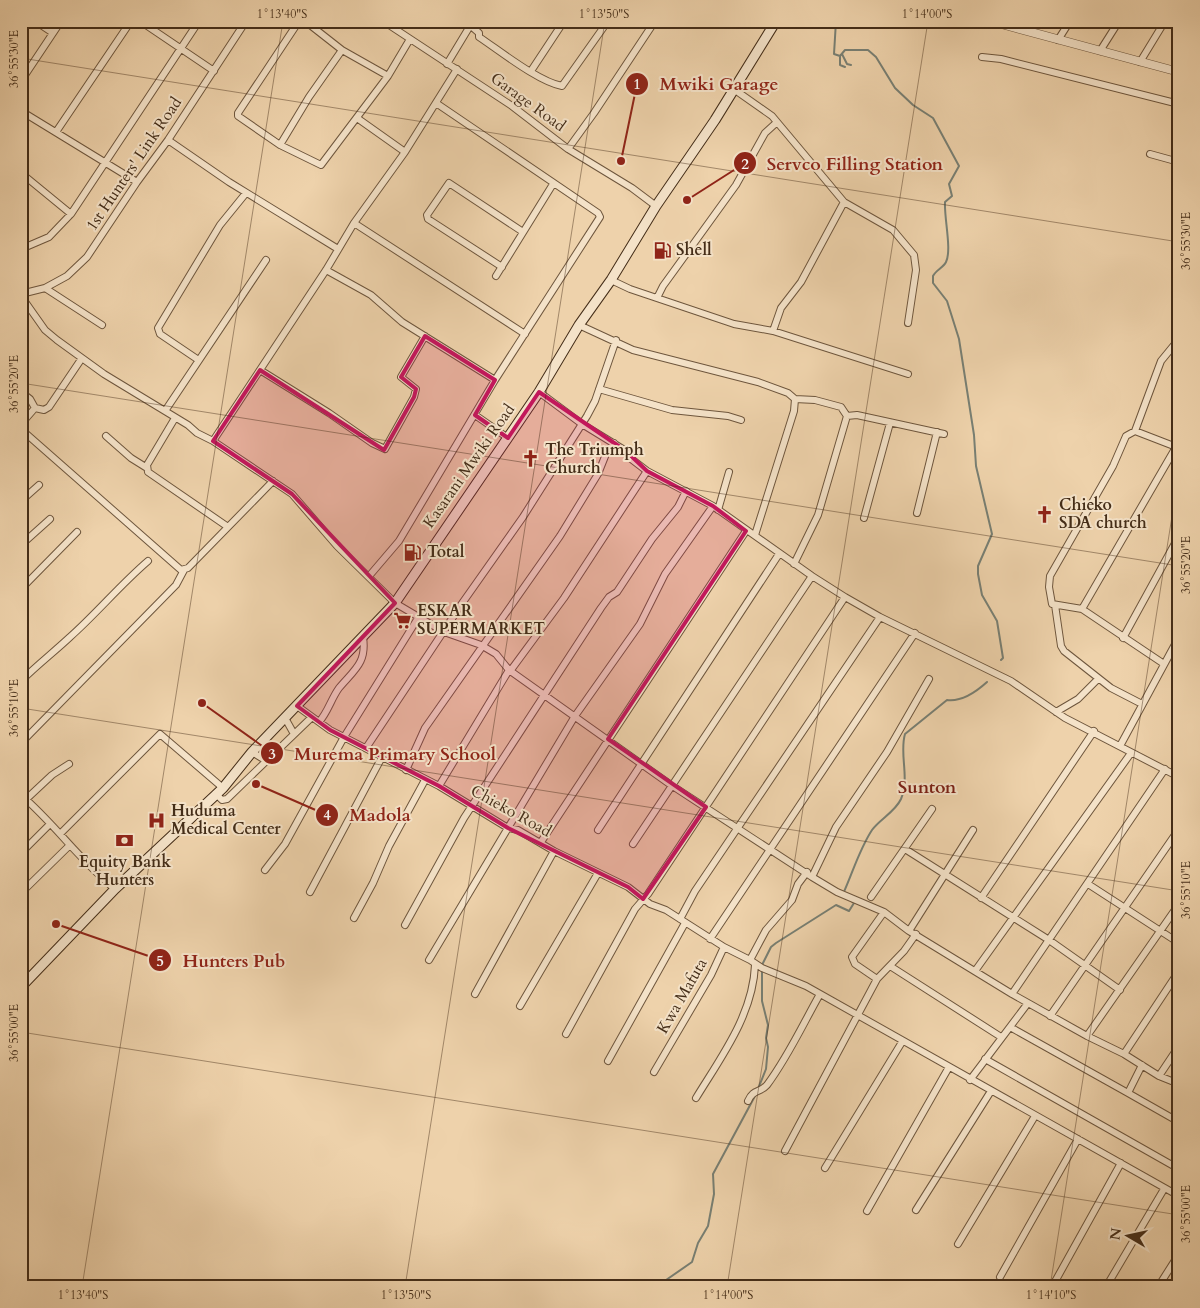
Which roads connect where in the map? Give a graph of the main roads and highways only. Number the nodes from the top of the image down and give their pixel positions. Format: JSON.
{"nodes":[{"id":1,"x":771,"y":23,"type":"edge"},
{"id":2,"x":21,"y":987,"type":"edge"}],
"edges":[{"from":1,"to":2,"type":"main road","name":"Kasarani Mwiki Road"}]}
